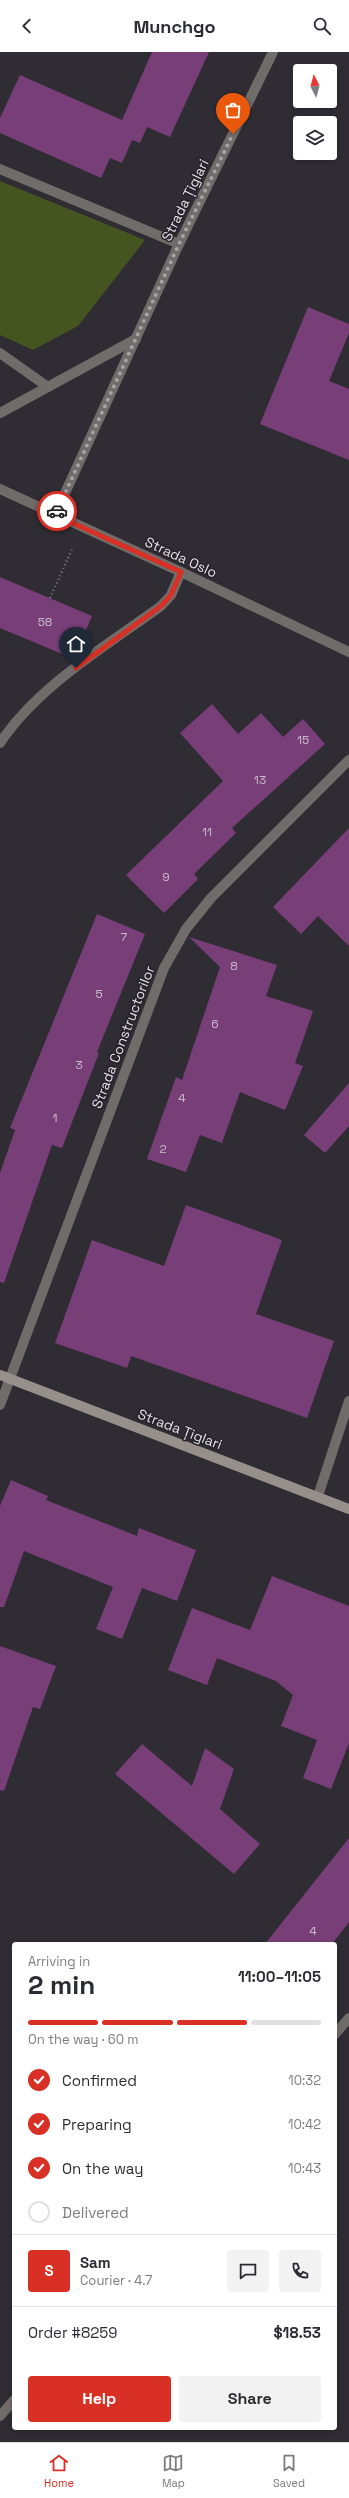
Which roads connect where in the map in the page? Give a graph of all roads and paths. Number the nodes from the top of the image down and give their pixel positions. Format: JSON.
{"nodes":[{"id":1,"x":273,"y":52,"type":"edge"},
{"id":2,"x":0,"y":169,"type":"edge"},
{"id":3,"x":179,"y":244,"type":"junction"},
{"id":4,"x":136,"y":339,"type":"junction"},
{"id":5,"x":0,"y":353,"type":"edge"},
{"id":6,"x":48,"y":387,"type":"junction"},
{"id":7,"x":0,"y":413,"type":"edge"},
{"id":8,"x":0,"y":489,"type":"edge"},
{"id":9,"x":55,"y":515,"type":"junction"},
{"id":10,"x":82,"y":527,"type":"junction"},
{"id":11,"x":181,"y":572,"type":"junction"},
{"id":12,"x":50,"y":598,"type":"dead end"},
{"id":13,"x":349,"y":652,"type":"edge"},
{"id":14,"x":0,"y":744,"type":"edge"},
{"id":15,"x":349,"y":760,"type":"edge"},
{"id":16,"x":5,"y":1377,"type":"edge"},
{"id":17,"x":349,"y":1401,"type":"edge"},
{"id":18,"x":0,"y":1405,"type":"edge"},
{"id":19,"x":318,"y":1496,"type":"junction"},
{"id":20,"x":349,"y":1509,"type":"edge"},
{"id":21,"x":349,"y":2018,"type":"edge"},
{"id":22,"x":337,"y":2032,"type":"edge"},
{"id":23,"x":12,"y":2402,"type":"edge"},
{"id":24,"x":0,"y":2416,"type":"edge"}],
"edges":[{"from":1,"to":3,"type":"street","name":"Strada Țiglari"},
{"from":2,"to":3,"type":"street"},
{"from":3,"to":4,"type":"street","name":"Strada Țiglari"},
{"from":4,"to":6,"type":"street"},
{"from":4,"to":9,"type":"street","name":"Strada Țiglari"},
{"from":5,"to":6,"type":"street"},
{"from":6,"to":7,"type":"street"},
{"from":8,"to":9,"type":"street","name":"Strada Oslo"},
{"from":9,"to":10,"type":"street","name":"Strada Oslo"},
{"from":10,"to":11,"type":"street","name":"Strada Oslo"},
{"from":10,"to":12,"type":"path"},
{"from":11,"to":13,"type":"street","name":"Strada Oslo"},
{"from":11,"to":14,"type":"street"},
{"from":15,"to":16,"type":"street","name":"Strada Constructorilor"},
{"from":16,"to":18,"type":"street","name":"Strada Constructorilor"},
{"from":16,"to":19,"type":"street","name":"Strada Țiglari"},
{"from":17,"to":19,"type":"street"},
{"from":19,"to":20,"type":"street","name":"Strada Țiglari"},
{"from":21,"to":22,"type":"street"},
{"from":23,"to":24,"type":"street"}]}
